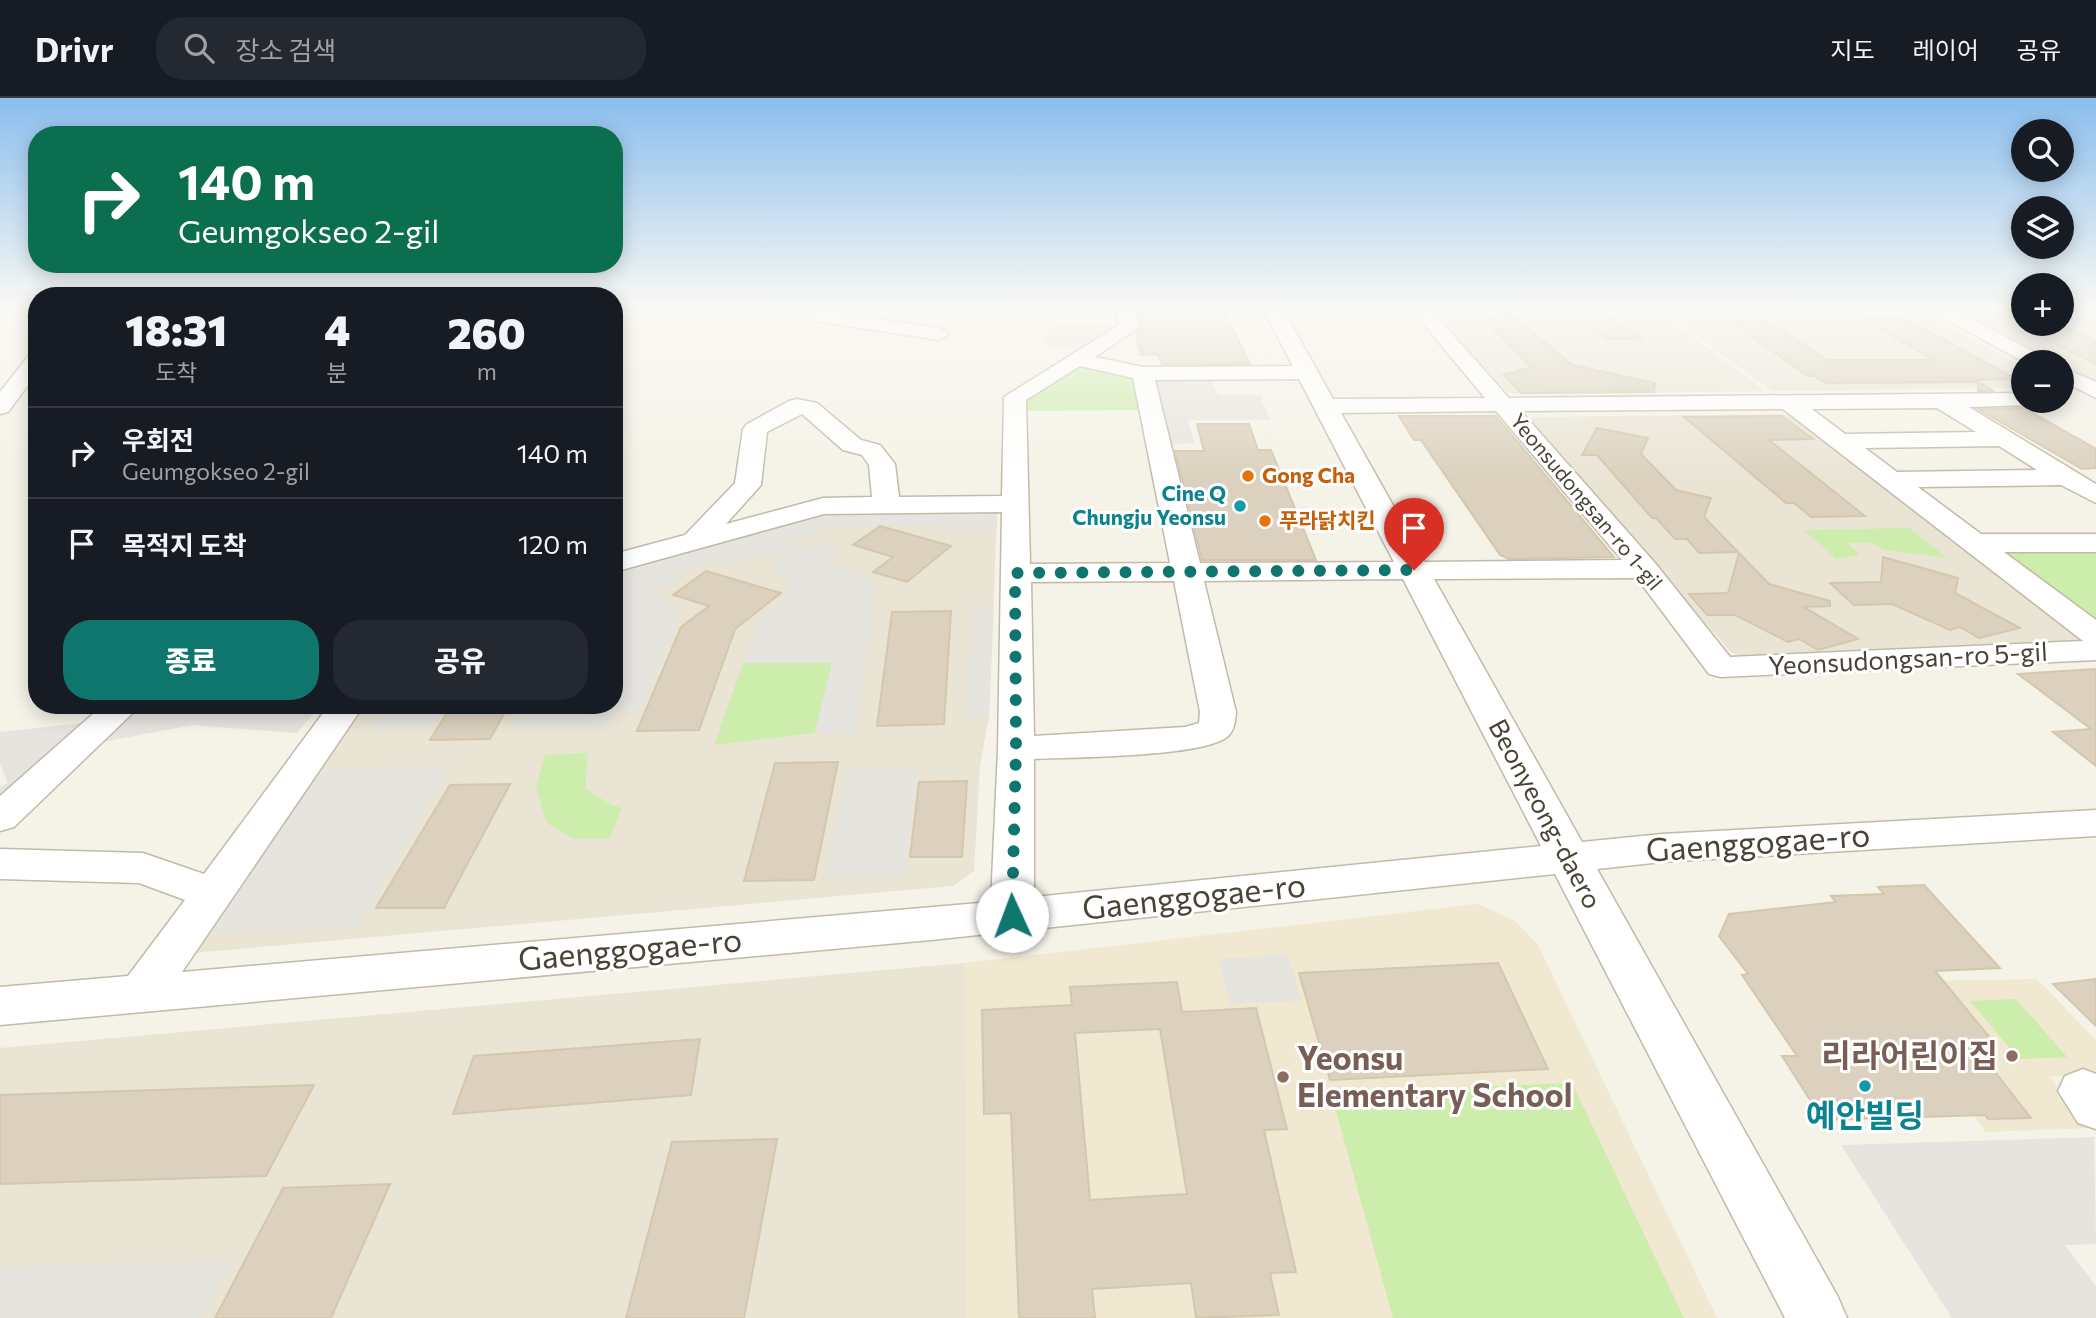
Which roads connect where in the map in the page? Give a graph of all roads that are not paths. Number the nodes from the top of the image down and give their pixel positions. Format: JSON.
{"nodes":[{"id":1,"x":1067,"y":366,"type":"edge"},
{"id":2,"x":1108,"y":366,"type":"edge"},
{"id":3,"x":1304,"y":366,"type":"edge"},
{"id":4,"x":1469,"y":366,"type":"edge"},
{"id":5,"x":28,"y":370,"type":"edge"},
{"id":6,"x":1307,"y":372,"type":"junction"},
{"id":7,"x":1143,"y":374,"type":"junction"},
{"id":8,"x":2074,"y":379,"type":"edge"},
{"id":9,"x":2096,"y":391,"type":"edge"},
{"id":10,"x":2096,"y":399,"type":"edge"},
{"id":11,"x":2011,"y":400,"type":"edge"},
{"id":12,"x":2074,"y":400,"type":"edge"},
{"id":13,"x":1942,"y":401,"type":"junction"},
{"id":14,"x":1788,"y":402,"type":"junction"},
{"id":15,"x":1503,"y":405,"type":"junction"},
{"id":16,"x":1325,"y":406,"type":"junction"},
{"id":17,"x":0,"y":407,"type":"edge"},
{"id":18,"x":2006,"y":439,"type":"junction"},
{"id":19,"x":1840,"y":441,"type":"junction"},
{"id":20,"x":2067,"y":477,"type":"junction"},
{"id":21,"x":1892,"y":480,"type":"junction"},
{"id":22,"x":2096,"y":495,"type":"edge"},
{"id":23,"x":1013,"y":504,"type":"junction"},
{"id":24,"x":886,"y":505,"type":"junction"},
{"id":25,"x":694,"y":541,"type":"junction"},
{"id":26,"x":2096,"y":542,"type":"edge"},
{"id":27,"x":1976,"y":543,"type":"junction"},
{"id":28,"x":623,"y":560,"type":"edge"},
{"id":29,"x":1645,"y":569,"type":"junction"},
{"id":30,"x":1414,"y":570,"type":"junction"},
{"id":31,"x":1184,"y":572,"type":"junction"},
{"id":32,"x":1015,"y":573,"type":"junction"},
{"id":33,"x":2096,"y":635,"type":"edge"},
{"id":34,"x":2096,"y":650,"type":"edge"},
{"id":35,"x":1721,"y":667,"type":"joint"},
{"id":36,"x":114,"y":714,"type":"edge"},
{"id":37,"x":341,"y":714,"type":"edge"},
{"id":38,"x":1016,"y":749,"type":"junction"},
{"id":39,"x":0,"y":818,"type":"edge"},
{"id":40,"x":2091,"y":829,"type":"edge"},
{"id":41,"x":1569,"y":858,"type":"junction"},
{"id":42,"x":0,"y":864,"type":"edge"},
{"id":43,"x":213,"y":894,"type":"junction"},
{"id":44,"x":1012,"y":916,"type":"junction"},
{"id":45,"x":142,"y":993,"type":"junction"},
{"id":46,"x":0,"y":1006,"type":"edge"},
{"id":47,"x":2096,"y":1090,"type":"edge"},
{"id":48,"x":2096,"y":1107,"type":"edge"},
{"id":49,"x":1817,"y":1318,"type":"edge"}],
"edges":[{"from":1,"to":23,"type":"street"},
{"from":2,"to":7,"type":"street"},
{"from":3,"to":6,"type":"street","name":"Beonyeong-daero"},
{"from":4,"to":15,"type":"street","name":"Yeonsudongsan-ro 1-gil"},
{"from":5,"to":17,"type":"street"},
{"from":6,"to":7,"type":"street"},
{"from":6,"to":16,"type":"street","name":"Beonyeong-daero"},
{"from":7,"to":31,"type":"street"},
{"from":8,"to":9,"type":"street"},
{"from":10,"to":12,"type":"street"},
{"from":11,"to":13,"type":"street"},
{"from":13,"to":14,"type":"street"},
{"from":13,"to":18,"type":"street"},
{"from":14,"to":15,"type":"street"},
{"from":14,"to":19,"type":"street"},
{"from":15,"to":16,"type":"street"},
{"from":15,"to":29,"type":"street","name":"Yeonsudongsan-ro 1-gil"},
{"from":16,"to":30,"type":"street","name":"Beonyeong-daero"},
{"from":18,"to":19,"type":"street"},
{"from":18,"to":20,"type":"street"},
{"from":19,"to":21,"type":"street"},
{"from":20,"to":21,"type":"street"},
{"from":20,"to":22,"type":"street"},
{"from":21,"to":27,"type":"street"},
{"from":23,"to":24,"type":"street"},
{"from":23,"to":32,"type":"street"},
{"from":24,"to":25,"type":"street"},
{"from":24,"to":25,"type":"street"},
{"from":25,"to":28,"type":"street"},
{"from":26,"to":27,"type":"street"},
{"from":27,"to":33,"type":"street"},
{"from":29,"to":30,"type":"street"},
{"from":29,"to":35,"type":"street","name":"Yeonsudongsan-ro 1-gil"},
{"from":30,"to":31,"type":"street"},
{"from":30,"to":41,"type":"street","name":"Beonyeong-daero"},
{"from":31,"to":32,"type":"street"},
{"from":31,"to":38,"type":"street"},
{"from":32,"to":38,"type":"street"},
{"from":34,"to":35,"type":"street","name":"Yeonsudongsan-ro 5-gil"},
{"from":36,"to":39,"type":"street"},
{"from":37,"to":43,"type":"street"},
{"from":38,"to":44,"type":"street"},
{"from":40,"to":41,"type":"street","name":"Gaenggogae-ro"},
{"from":41,"to":44,"type":"street","name":"Gaenggogae-ro"},
{"from":41,"to":49,"type":"street","name":"Beonyeong-daero"},
{"from":42,"to":43,"type":"street"},
{"from":43,"to":45,"type":"street"},
{"from":44,"to":45,"type":"street","name":"Gaenggogae-ro"},
{"from":45,"to":46,"type":"street","name":"Gaenggogae-ro"},
{"from":47,"to":48,"type":"street"}]}
